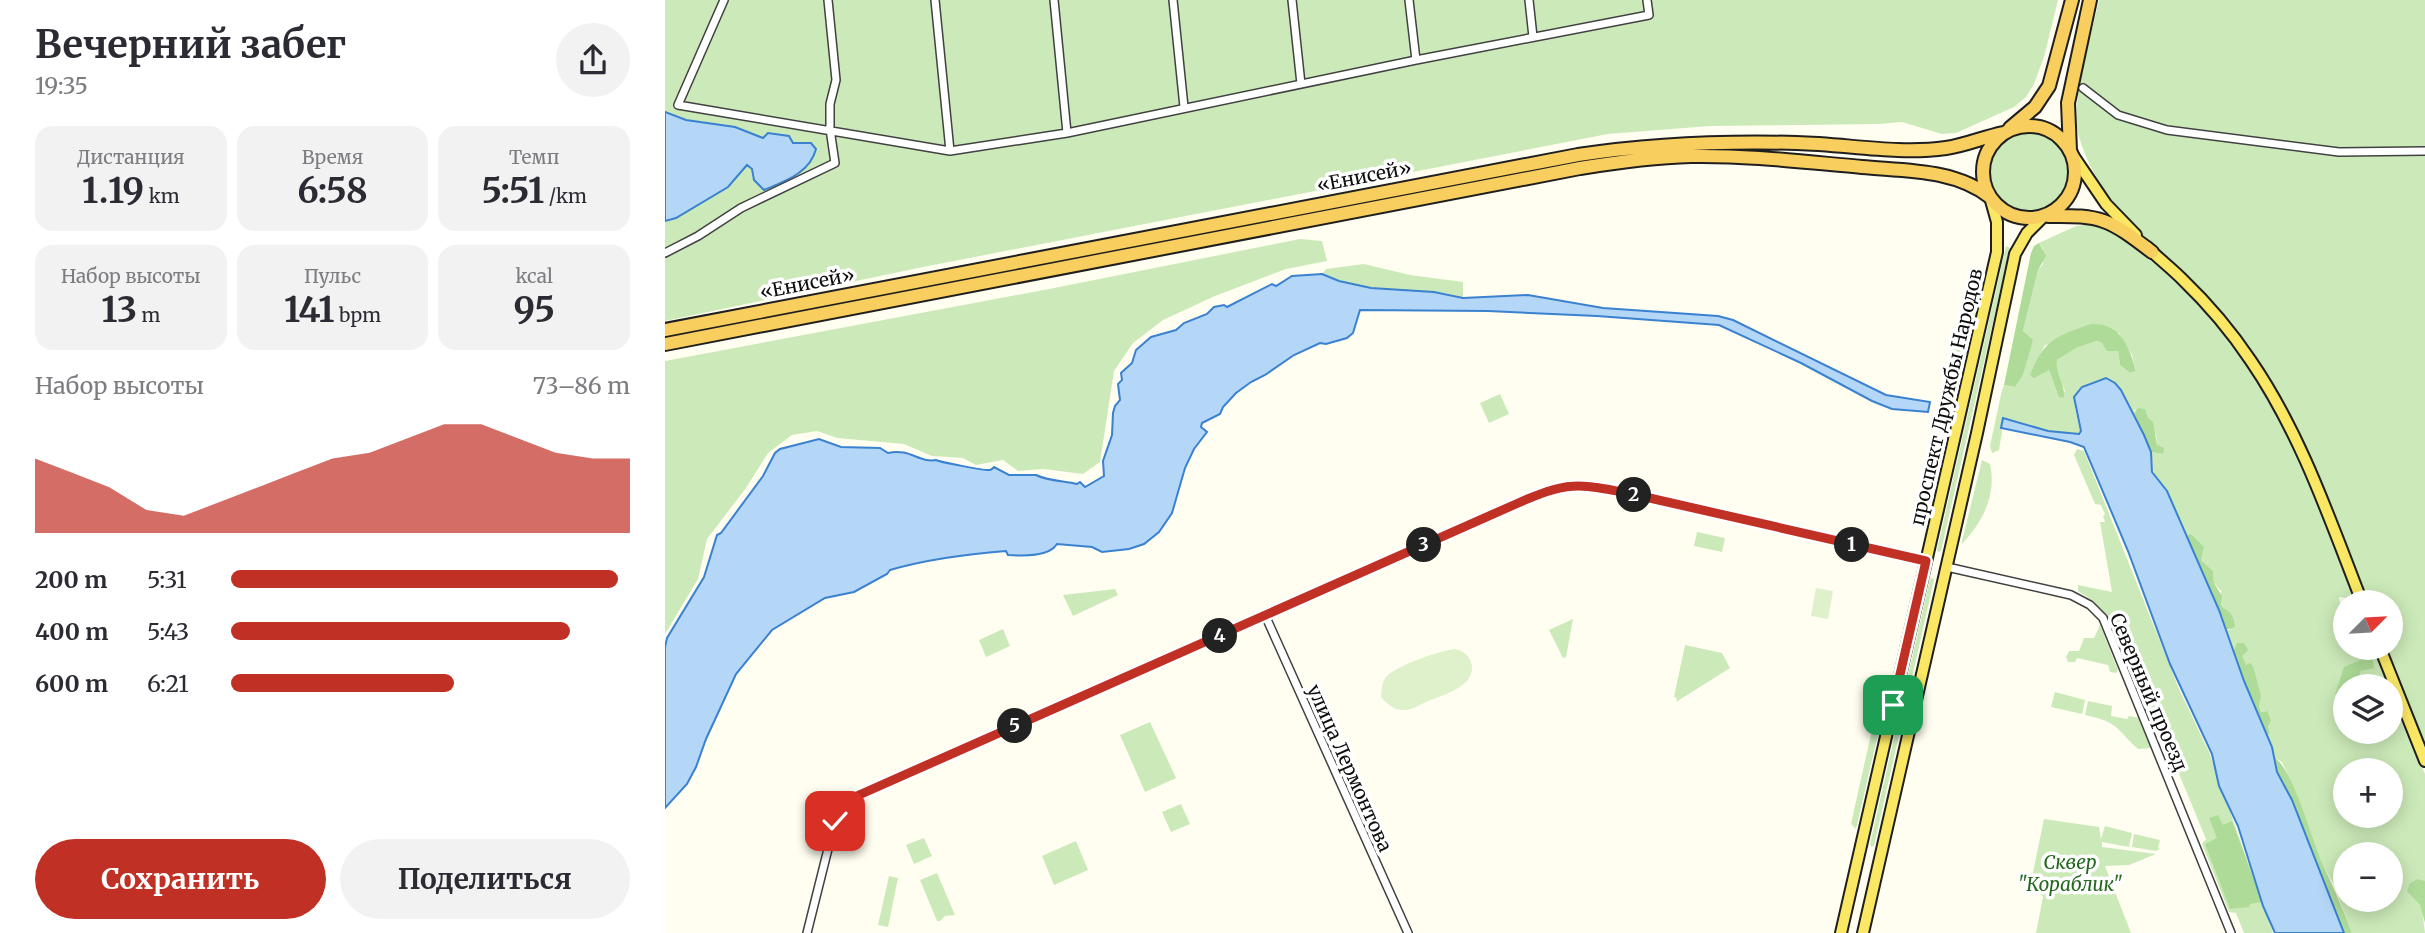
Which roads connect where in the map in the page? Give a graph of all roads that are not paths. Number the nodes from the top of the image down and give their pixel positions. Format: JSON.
{"nodes":[{"id":1,"x":724,"y":0,"type":"edge"},
{"id":2,"x":828,"y":0,"type":"edge"},
{"id":3,"x":935,"y":0,"type":"edge"},
{"id":4,"x":1054,"y":0,"type":"edge"},
{"id":5,"x":1173,"y":0,"type":"edge"},
{"id":6,"x":1292,"y":0,"type":"edge"},
{"id":7,"x":1409,"y":0,"type":"edge"},
{"id":8,"x":1529,"y":0,"type":"edge"},
{"id":9,"x":1647,"y":0,"type":"edge"},
{"id":10,"x":2071,"y":0,"type":"edge"},
{"id":11,"x":2090,"y":0,"type":"edge"},
{"id":12,"x":1533,"y":37,"type":"junction"},
{"id":13,"x":1416,"y":60,"type":"junction"},
{"id":14,"x":1301,"y":84,"type":"junction"},
{"id":15,"x":2083,"y":88,"type":"dead end"},
{"id":16,"x":1184,"y":107,"type":"junction"},
{"id":17,"x":830,"y":129,"type":"junction"},
{"id":18,"x":2006,"y":131,"type":"junction"},
{"id":19,"x":1067,"y":132,"type":"junction"},
{"id":20,"x":950,"y":151,"type":"junction"},
{"id":21,"x":2070,"y":151,"type":"junction"},
{"id":22,"x":2425,"y":151,"type":"edge"},
{"id":23,"x":1990,"y":197,"type":"junction"},
{"id":24,"x":2044,"y":216,"type":"junction"},
{"id":25,"x":2152,"y":252,"type":"junction"},
{"id":26,"x":665,"y":253,"type":"edge"},
{"id":27,"x":665,"y":330,"type":"edge"},
{"id":28,"x":665,"y":344,"type":"edge"},
{"id":29,"x":1926,"y":561,"type":"junction"},
{"id":30,"x":1947,"y":567,"type":"junction"},
{"id":31,"x":2357,"y":590,"type":"edge"},
{"id":32,"x":1265,"y":615,"type":"junction"},
{"id":33,"x":2385,"y":660,"type":"edge"},
{"id":34,"x":2425,"y":761,"type":"edge"},
{"id":35,"x":1859,"y":853,"type":"junction"},
{"id":36,"x":1880,"y":857,"type":"junction"},
{"id":37,"x":807,"y":933,"type":"edge"},
{"id":38,"x":1408,"y":933,"type":"edge"},
{"id":39,"x":1841,"y":933,"type":"edge"},
{"id":40,"x":1863,"y":933,"type":"edge"},
{"id":41,"x":2231,"y":933,"type":"edge"}],
"edges":[{"from":1,"to":17,"type":"street"},
{"from":2,"to":17,"type":"street"},
{"from":3,"to":20,"type":"street"},
{"from":4,"to":19,"type":"street"},
{"from":5,"to":16,"type":"street"},
{"from":6,"to":14,"type":"street"},
{"from":7,"to":13,"type":"street"},
{"from":8,"to":12,"type":"street"},
{"from":9,"to":12,"type":"street"},
{"from":10,"to":18,"type":"highway","name":"«Енисей»"},
{"from":11,"to":21,"type":"highway"},
{"from":12,"to":13,"type":"street"},
{"from":13,"to":14,"type":"street"},
{"from":14,"to":16,"type":"street"},
{"from":15,"to":22,"type":"street"},
{"from":16,"to":19,"type":"street"},
{"from":17,"to":20,"type":"street"},
{"from":17,"to":26,"type":"street"},
{"from":18,"to":21,"type":"highway","name":"«Енисей»"},
{"from":18,"to":23,"type":"highway","name":"«Енисей»"},
{"from":18,"to":27,"type":"highway","name":"«Енисей»"},
{"from":19,"to":20,"type":"street"},
{"from":21,"to":24,"type":"highway"},
{"from":21,"to":25,"type":"main road"},
{"from":23,"to":24,"type":"highway","name":"«Енисей»"},
{"from":23,"to":28,"type":"highway","name":"«Енисей»"},
{"from":23,"to":29,"type":"main road","name":"проспект Дружбы Народов"},
{"from":24,"to":25,"type":"highway","name":"«Енисей»"},
{"from":24,"to":30,"type":"main road","name":"проспект Дружбы Народов"},
{"from":25,"to":31,"type":"main road"},
{"from":29,"to":32,"type":"street"},
{"from":29,"to":35,"type":"main road","name":"проспект Дружбы Народов"},
{"from":30,"to":36,"type":"main road","name":"проспект Дружбы Народов"},
{"from":30,"to":41,"type":"street","name":"Северный проезд"},
{"from":32,"to":37,"type":"street"},
{"from":32,"to":38,"type":"street","name":"улица Лермонтова"},
{"from":33,"to":34,"type":"main road"},
{"from":35,"to":36,"type":"main road"},
{"from":35,"to":39,"type":"main road","name":"проспект Дружбы Народов"},
{"from":36,"to":40,"type":"main road","name":"проспект Дружбы Народов"}]}
